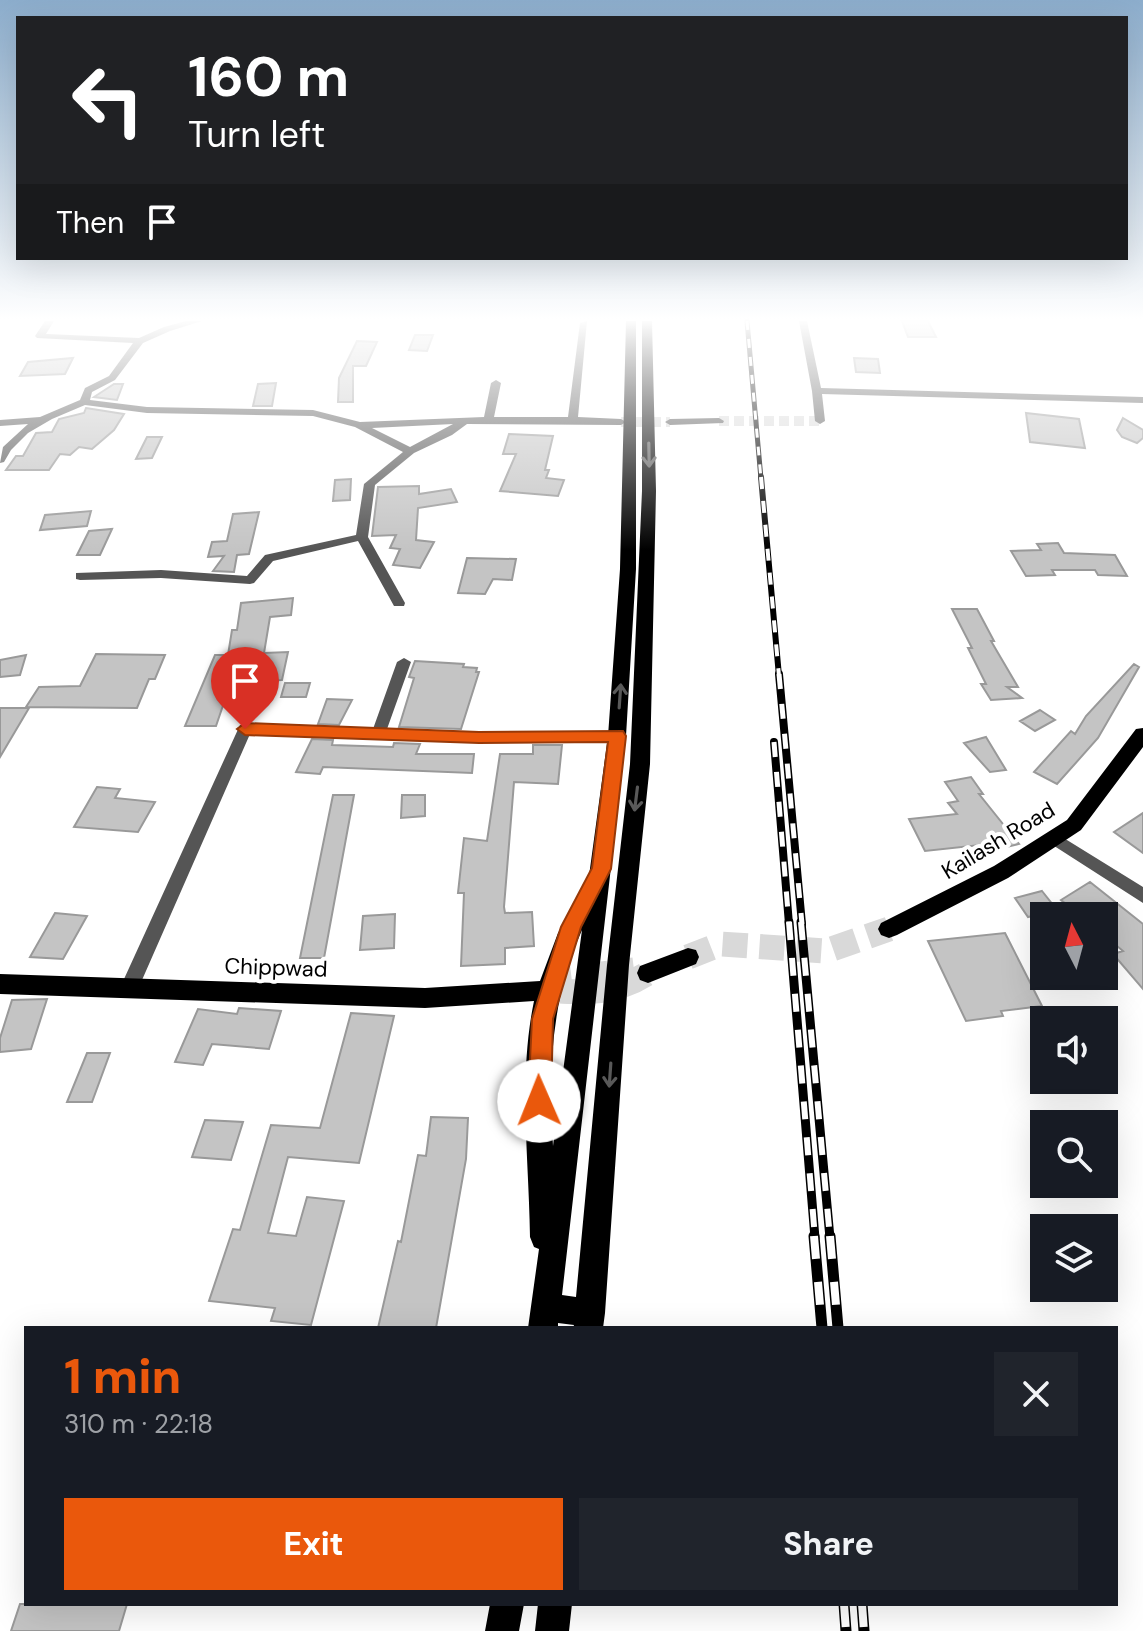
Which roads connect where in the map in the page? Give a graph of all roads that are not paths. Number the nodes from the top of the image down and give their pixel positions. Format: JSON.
{"nodes":[{"id":1,"x":86,"y":397,"type":"edge"},
{"id":2,"x":493,"y":397,"type":"edge"},
{"id":3,"x":576,"y":397,"type":"edge"},
{"id":4,"x":630,"y":397,"type":"edge"},
{"id":5,"x":648,"y":397,"type":"edge"},
{"id":6,"x":818,"y":397,"type":"edge"},
{"id":7,"x":1038,"y":397,"type":"edge"},
{"id":8,"x":1143,"y":400,"type":"edge"},
{"id":9,"x":84,"y":402,"type":"junction"},
{"id":10,"x":573,"y":419,"type":"junction"},
{"id":11,"x":44,"y":420,"type":"junction"},
{"id":12,"x":488,"y":420,"type":"junction"},
{"id":13,"x":464,"y":421,"type":"junction"},
{"id":14,"x":719,"y":421,"type":"tunnel mouth"},
{"id":15,"x":820,"y":421,"type":"dead end"},
{"id":16,"x":621,"y":422,"type":"tunnel mouth"},
{"id":17,"x":670,"y":422,"type":"tunnel mouth"},
{"id":18,"x":0,"y":423,"type":"edge"},
{"id":19,"x":359,"y":425,"type":"junction"},
{"id":20,"x":410,"y":451,"type":"junction"},
{"id":21,"x":0,"y":460,"type":"edge"},
{"id":22,"x":362,"y":537,"type":"junction"},
{"id":23,"x":80,"y":576,"type":"dead end"},
{"id":24,"x":399,"y":603,"type":"dead end"},
{"id":25,"x":404,"y":662,"type":"dead end"},
{"id":26,"x":378,"y":734,"type":"junction"},
{"id":27,"x":1143,"y":734,"type":"edge"},
{"id":28,"x":617,"y":736,"type":"junction"},
{"id":29,"x":1054,"y":838,"type":"junction"},
{"id":30,"x":601,"y":869,"type":"junction"},
{"id":31,"x":627,"y":870,"type":"junction"},
{"id":32,"x":1143,"y":896,"type":"edge"},
{"id":33,"x":889,"y":929,"type":"tunnel mouth"},
{"id":34,"x":688,"y":957,"type":"tunnel mouth"},
{"id":35,"x":648,"y":973,"type":"tunnel mouth"},
{"id":36,"x":0,"y":984,"type":"edge"},
{"id":37,"x":128,"y":990,"type":"junction"},
{"id":38,"x":550,"y":990,"type":"junction"},
{"id":39,"x":544,"y":1318,"type":"edge"},
{"id":40,"x":589,"y":1320,"type":"edge"},
{"id":41,"x":507,"y":1606,"type":"edge"},
{"id":42,"x":555,"y":1606,"type":"edge"},
{"id":43,"x":502,"y":1631,"type":"edge"},
{"id":44,"x":552,"y":1631,"type":"edge"}],
"edges":[{"from":1,"to":9,"type":"street"},
{"from":2,"to":12,"type":"street"},
{"from":3,"to":10,"type":"street"},
{"from":28,"to":4,"type":"main road","one_way":true},
{"from":5,"to":31,"type":"main road","one_way":true},
{"from":6,"to":15,"type":"street"},
{"from":7,"to":8,"type":"street"},
{"from":9,"to":11,"type":"street"},
{"from":9,"to":19,"type":"street"},
{"from":10,"to":12,"type":"street"},
{"from":10,"to":16,"type":"street"},
{"from":11,"to":18,"type":"street"},
{"from":11,"to":21,"type":"street"},
{"from":12,"to":13,"type":"street"},
{"from":13,"to":19,"type":"street"},
{"from":13,"to":20,"type":"street"},
{"from":14,"to":17,"type":"street"},
{"from":19,"to":20,"type":"street"},
{"from":20,"to":22,"type":"street"},
{"from":22,"to":23,"type":"street"},
{"from":22,"to":24,"type":"street"},
{"from":25,"to":26,"type":"street"},
{"from":26,"to":28,"type":"street"},
{"from":26,"to":37,"type":"street"},
{"from":27,"to":29,"type":"main road","name":"Kailash Road"},
{"from":28,"to":30,"type":"main road"},
{"from":29,"to":32,"type":"street"},
{"from":29,"to":33,"type":"main road","name":"Kailash Road"},
{"from":30,"to":31,"type":"main road"},
{"from":30,"to":38,"type":"main road"},
{"from":30,"to":39,"type":"main road"},
{"from":31,"to":40,"type":"main road","one_way":true},
{"from":34,"to":35,"type":"main road"},
{"from":36,"to":37,"type":"main road","name":"Chippwad"},
{"from":37,"to":38,"type":"main road","name":"Chippwad"},
{"from":38,"to":39,"type":"main road"},
{"from":39,"to":40,"type":"main road"},
{"from":41,"to":43,"type":"main road"},
{"from":42,"to":44,"type":"main road"}]}
